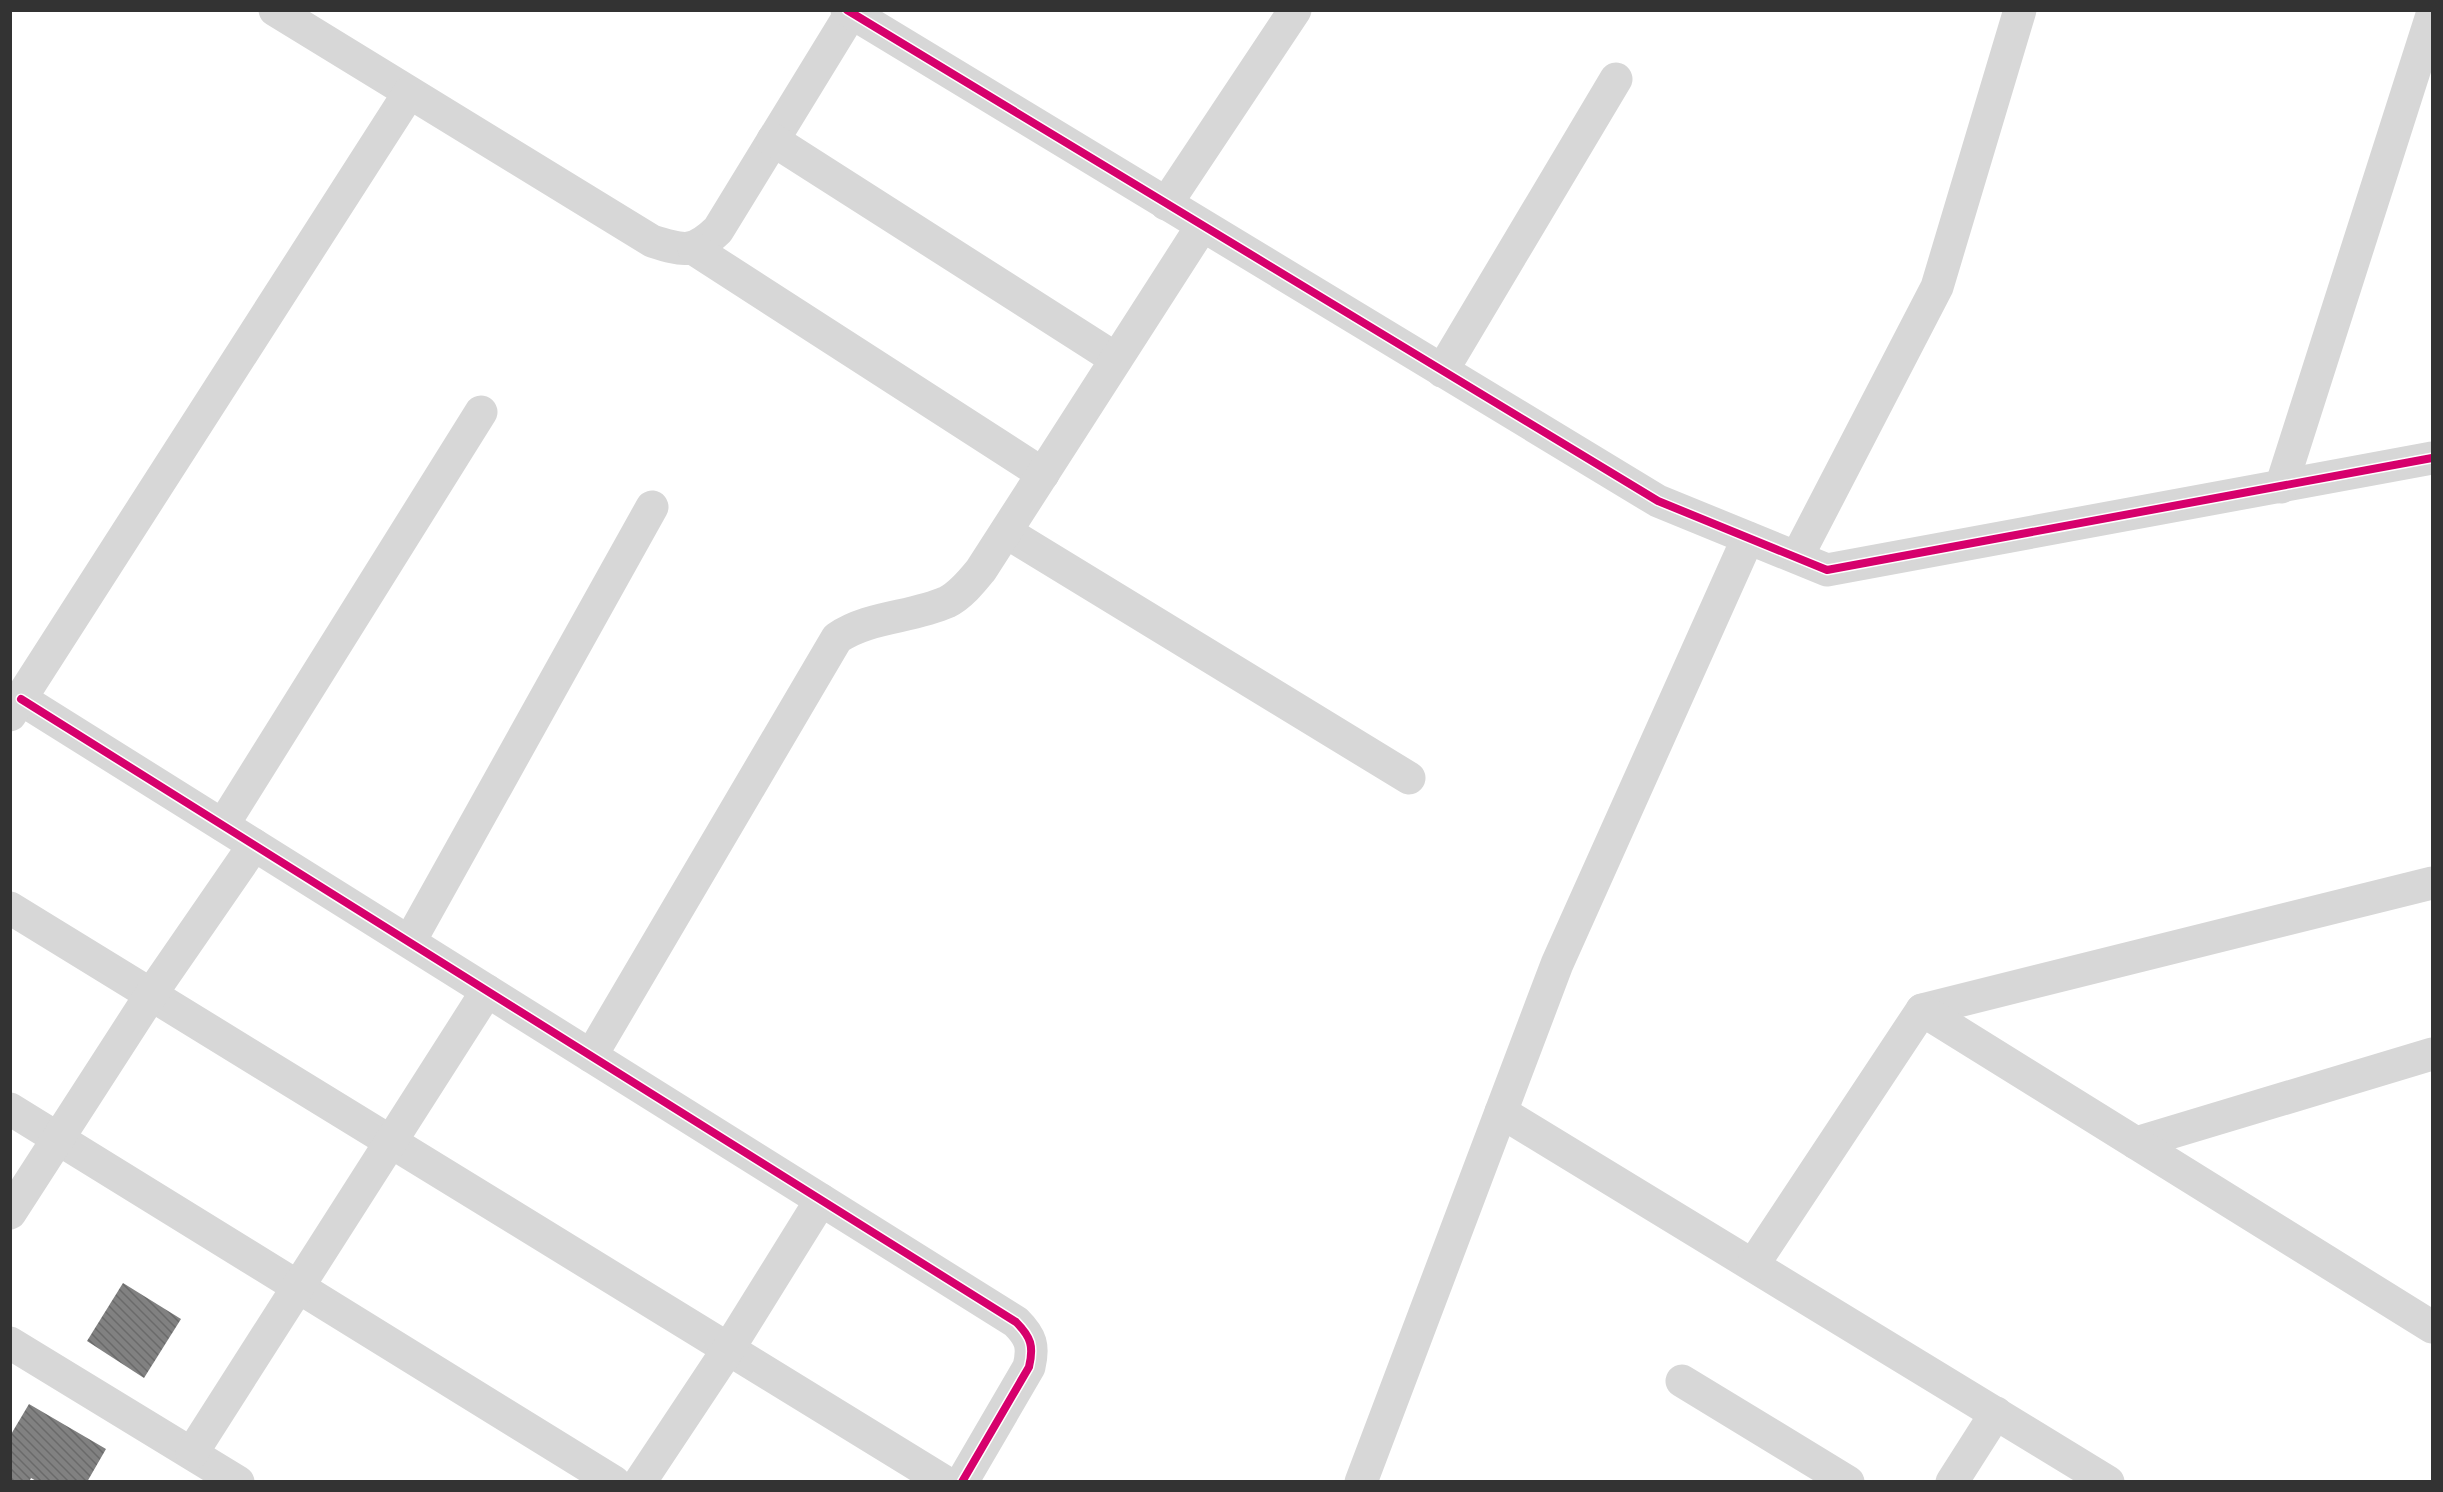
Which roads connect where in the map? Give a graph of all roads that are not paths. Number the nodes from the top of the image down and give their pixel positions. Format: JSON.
{"nodes":[{"id":1,"x":275,"y":10,"type":"edge"},
{"id":2,"x":1295,"y":10,"type":"edge"},
{"id":3,"x":2020,"y":10,"type":"edge"},
{"id":4,"x":849,"y":12,"type":"edge"},
{"id":5,"x":2433,"y":15,"type":"edge"},
{"id":6,"x":1616,"y":79,"type":"dead end"},
{"id":7,"x":409,"y":93,"type":"junction"},
{"id":8,"x":773,"y":140,"type":"junction"},
{"id":9,"x":1166,"y":204,"type":"junction"},
{"id":10,"x":1202,"y":226,"type":"junction"},
{"id":11,"x":694,"y":249,"type":"junction"},
{"id":12,"x":1116,"y":359,"type":"junction"},
{"id":13,"x":1442,"y":371,"type":"junction"},
{"id":14,"x":481,"y":412,"type":"dead end"},
{"id":15,"x":2433,"y":458,"type":"edge"},
{"id":16,"x":1043,"y":474,"type":"junction"},
{"id":17,"x":2281,"y":487,"type":"junction"},
{"id":18,"x":652,"y":507,"type":"dead end"},
{"id":19,"x":1006,"y":532,"type":"junction"},
{"id":20,"x":1748,"y":537,"type":"junction"},
{"id":21,"x":1797,"y":557,"type":"junction"},
{"id":22,"x":16,"y":707,"type":"edge"},
{"id":23,"x":1409,"y":778,"type":"dead end"},
{"id":24,"x":223,"y":825,"type":"junction"},
{"id":25,"x":254,"y":845,"type":"junction"},
{"id":26,"x":2433,"y":883,"type":"edge"},
{"id":27,"x":10,"y":908,"type":"edge"},
{"id":28,"x":410,"y":941,"type":"junction"},
{"id":29,"x":487,"y":991,"type":"junction"},
{"id":30,"x":152,"y":993,"type":"junction"},
{"id":31,"x":1922,"y":1010,"type":"junction"},
{"id":32,"x":2433,"y":1054,"type":"edge"},
{"id":33,"x":591,"y":1056,"type":"junction"},
{"id":34,"x":10,"y":1109,"type":"edge"},
{"id":35,"x":1502,"y":1112,"type":"junction"},
{"id":36,"x":56,"y":1138,"type":"junction"},
{"id":37,"x":392,"y":1140,"type":"junction"},
{"id":38,"x":2136,"y":1143,"type":"junction"},
{"id":39,"x":821,"y":1200,"type":"junction"},
{"id":40,"x":10,"y":1213,"type":"edge"},
{"id":41,"x":1753,"y":1265,"type":"junction"},
{"id":42,"x":297,"y":1288,"type":"junction"},
{"id":43,"x":2433,"y":1327,"type":"edge"},
{"id":44,"x":10,"y":1343,"type":"edge"},
{"id":45,"x":729,"y":1348,"type":"junction"},
{"id":46,"x":1682,"y":1381,"type":"dead end"},
{"id":47,"x":1996,"y":1413,"type":"junction"},
{"id":48,"x":196,"y":1465,"type":"edge"},
{"id":49,"x":238,"y":1482,"type":"edge"},
{"id":50,"x":614,"y":1482,"type":"edge"},
{"id":51,"x":640,"y":1482,"type":"edge"},
{"id":52,"x":945,"y":1482,"type":"edge"},
{"id":53,"x":962,"y":1482,"type":"edge"},
{"id":54,"x":1361,"y":1482,"type":"edge"},
{"id":55,"x":1848,"y":1482,"type":"edge"},
{"id":56,"x":1952,"y":1482,"type":"edge"},
{"id":57,"x":2108,"y":1482,"type":"edge"}],
"edges":[{"from":1,"to":7,"type":"street"},
{"from":2,"to":9,"type":"street"},
{"from":3,"to":21,"type":"street"},
{"from":4,"to":8,"type":"street"},
{"from":4,"to":9,"type":"street"},
{"from":5,"to":17,"type":"street"},
{"from":6,"to":13,"type":"street"},
{"from":7,"to":11,"type":"street"},
{"from":7,"to":22,"type":"street"},
{"from":8,"to":11,"type":"street"},
{"from":8,"to":12,"type":"street"},
{"from":9,"to":10,"type":"street"},
{"from":10,"to":12,"type":"street"},
{"from":10,"to":13,"type":"street"},
{"from":11,"to":16,"type":"street"},
{"from":12,"to":16,"type":"street"},
{"from":13,"to":20,"type":"street"},
{"from":14,"to":24,"type":"street"},
{"from":15,"to":17,"type":"street"},
{"from":16,"to":19,"type":"street"},
{"from":17,"to":21,"type":"street"},
{"from":18,"to":28,"type":"street"},
{"from":19,"to":23,"type":"street"},
{"from":19,"to":33,"type":"street"},
{"from":20,"to":21,"type":"street"},
{"from":20,"to":35,"type":"street"},
{"from":22,"to":24,"type":"street"},
{"from":24,"to":25,"type":"street"},
{"from":25,"to":28,"type":"street"},
{"from":25,"to":30,"type":"street"},
{"from":26,"to":31,"type":"street"},
{"from":27,"to":30,"type":"street"},
{"from":28,"to":29,"type":"street"},
{"from":29,"to":33,"type":"street"},
{"from":29,"to":37,"type":"street"},
{"from":30,"to":36,"type":"street"},
{"from":30,"to":37,"type":"street"},
{"from":31,"to":38,"type":"street"},
{"from":31,"to":41,"type":"street"},
{"from":32,"to":38,"type":"street"},
{"from":33,"to":39,"type":"street"},
{"from":34,"to":36,"type":"street"},
{"from":35,"to":41,"type":"street"},
{"from":35,"to":54,"type":"street"},
{"from":36,"to":40,"type":"street"},
{"from":36,"to":42,"type":"street"},
{"from":37,"to":42,"type":"street"},
{"from":37,"to":45,"type":"street"},
{"from":38,"to":43,"type":"street"},
{"from":39,"to":45,"type":"street"},
{"from":39,"to":53,"type":"street"},
{"from":41,"to":47,"type":"street"},
{"from":42,"to":48,"type":"street"},
{"from":42,"to":50,"type":"street"},
{"from":44,"to":48,"type":"street"},
{"from":45,"to":51,"type":"street"},
{"from":45,"to":52,"type":"street"},
{"from":46,"to":55,"type":"street"},
{"from":47,"to":56,"type":"street"},
{"from":47,"to":57,"type":"street"},
{"from":48,"to":49,"type":"street"}]}
